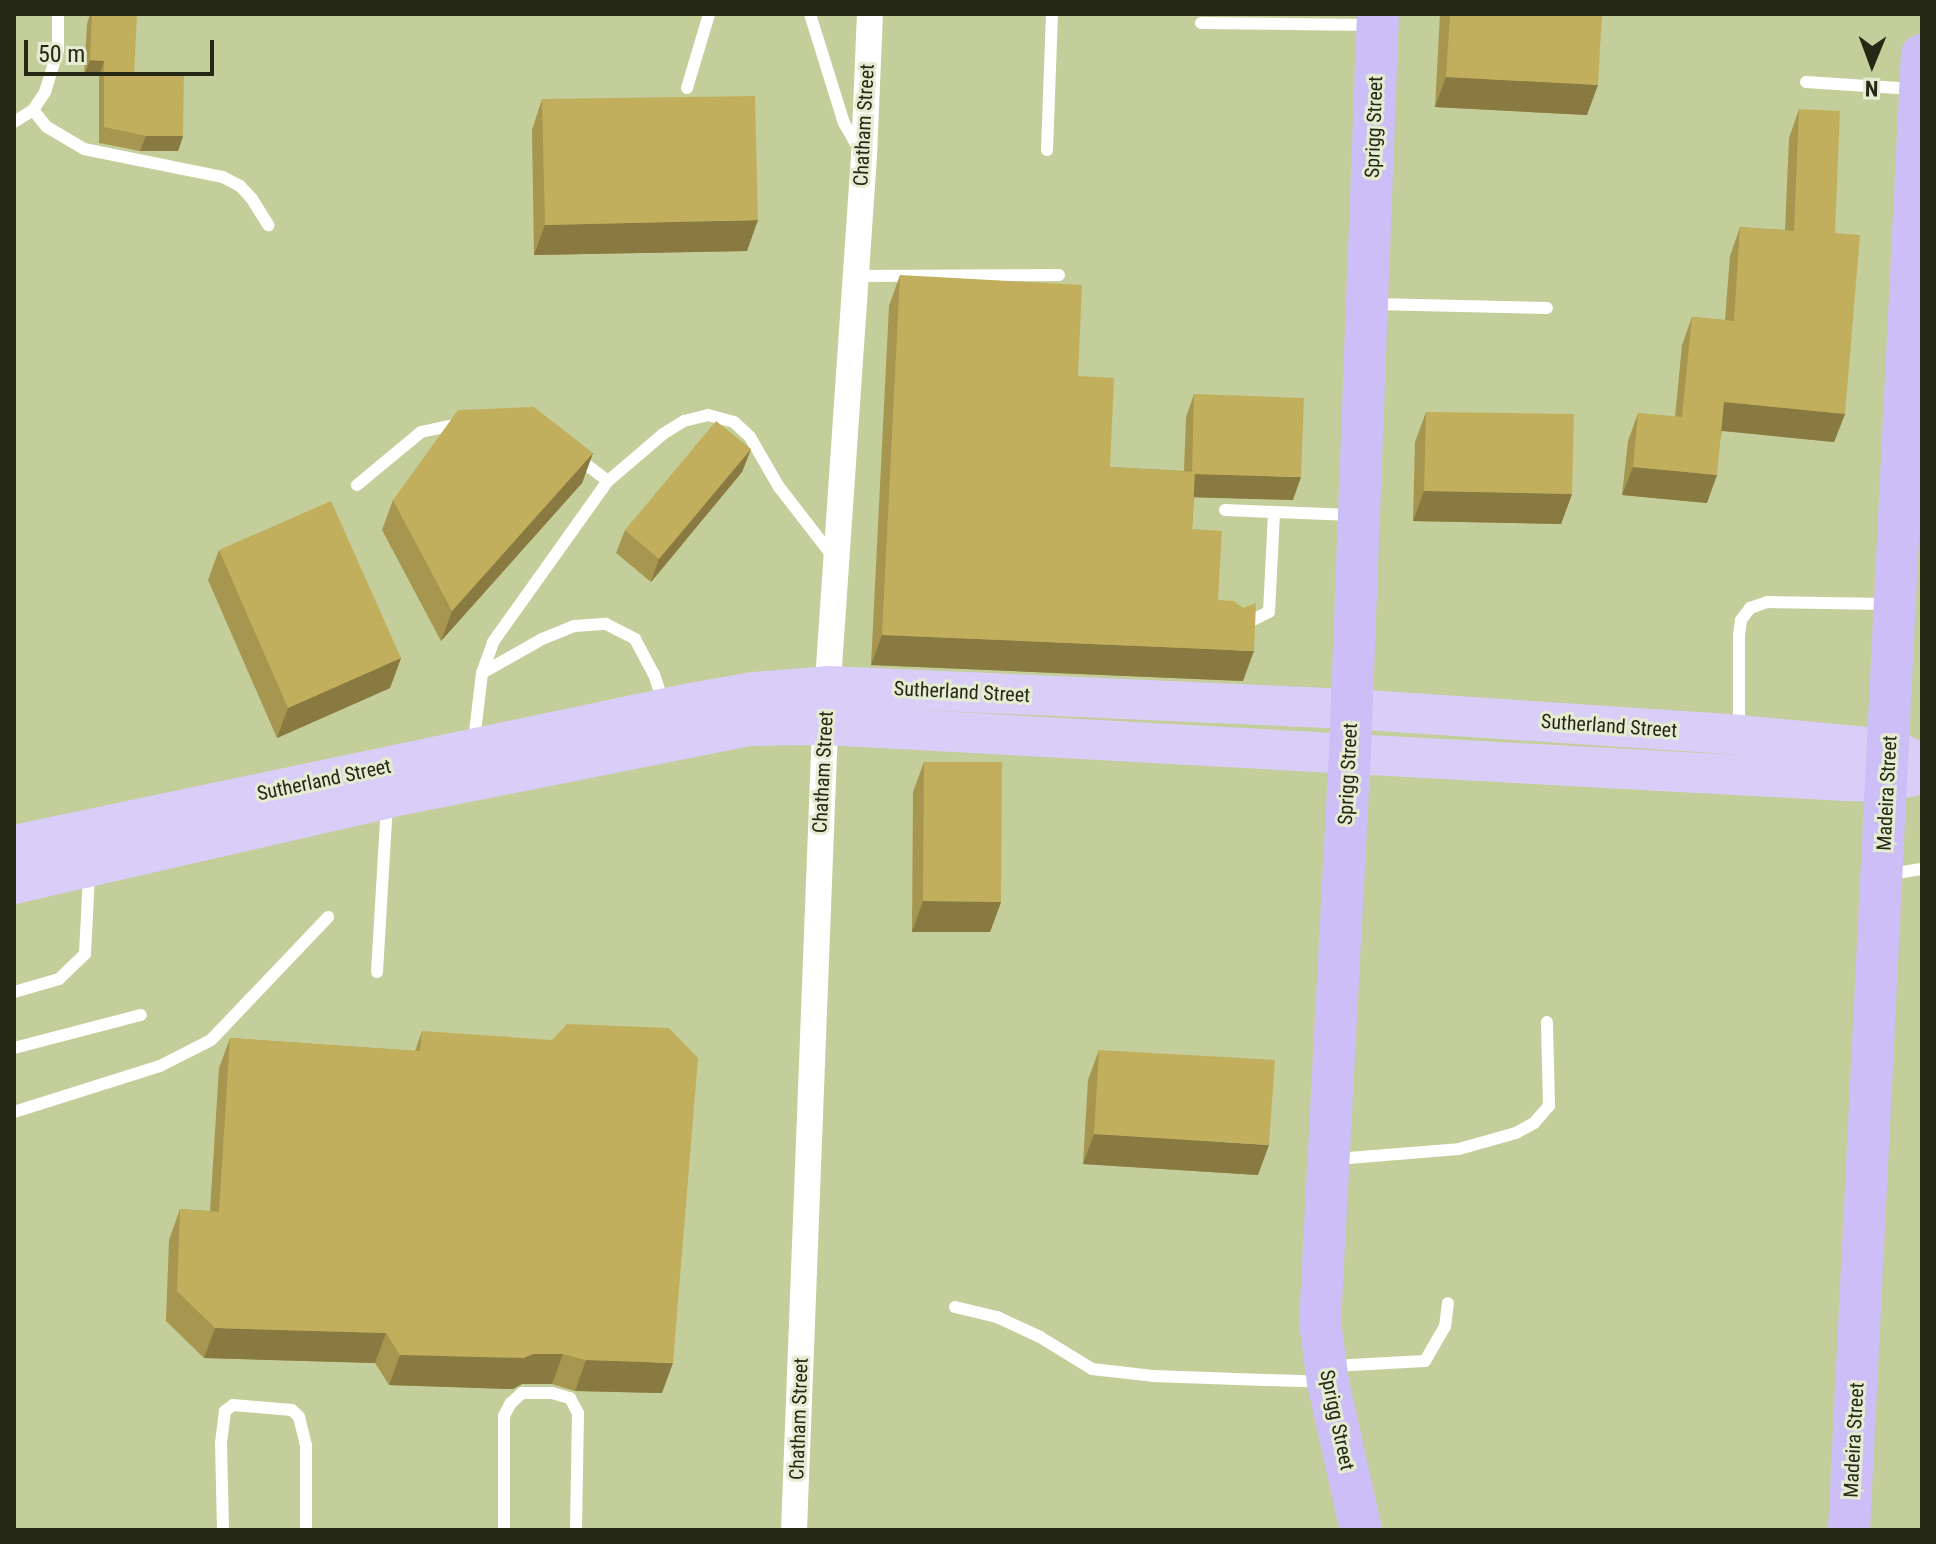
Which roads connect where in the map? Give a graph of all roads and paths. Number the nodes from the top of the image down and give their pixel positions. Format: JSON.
{"nodes":[{"id":1,"x":58,"y":14,"type":"edge"},
{"id":2,"x":709,"y":14,"type":"edge"},
{"id":3,"x":810,"y":14,"type":"edge"},
{"id":4,"x":870,"y":14,"type":"edge"},
{"id":5,"x":1052,"y":14,"type":"edge"},
{"id":6,"x":1378,"y":20,"type":"edge"},
{"id":7,"x":1201,"y":23,"type":"dead end"},
{"id":8,"x":1921,"y":73,"type":"edge"},
{"id":9,"x":1806,"y":82,"type":"dead end"},
{"id":10,"x":687,"y":88,"type":"dead end"},
{"id":11,"x":33,"y":110,"type":"junction"},
{"id":12,"x":14,"y":122,"type":"edge"},
{"id":13,"x":1047,"y":150,"type":"dead end"},
{"id":14,"x":864,"y":156,"type":"junction"},
{"id":15,"x":268,"y":225,"type":"dead end"},
{"id":16,"x":1059,"y":275,"type":"dead end"},
{"id":17,"x":855,"y":276,"type":"junction"},
{"id":18,"x":1367,"y":304,"type":"junction"},
{"id":19,"x":1547,"y":308,"type":"dead end"},
{"id":20,"x":480,"y":421,"type":"edge"},
{"id":21,"x":561,"y":445,"type":"edge"},
{"id":22,"x":608,"y":481,"type":"junction"},
{"id":23,"x":357,"y":485,"type":"dead end"},
{"id":24,"x":1225,"y":510,"type":"dead end"},
{"id":25,"x":1274,"y":513,"type":"junction"},
{"id":26,"x":1359,"y":516,"type":"junction"},
{"id":27,"x":836,"y":560,"type":"junction"},
{"id":28,"x":1895,"y":604,"type":"junction"},
{"id":29,"x":1232,"y":629,"type":"edge"},
{"id":30,"x":482,"y":673,"type":"junction"},
{"id":31,"x":828,"y":686,"type":"junction"},
{"id":32,"x":665,"y":708,"type":"junction"},
{"id":33,"x":1351,"y":709,"type":"junction"},
{"id":34,"x":825,"y":725,"type":"junction"},
{"id":35,"x":1739,"y":735,"type":"junction"},
{"id":36,"x":1350,"y":752,"type":"junction"},
{"id":37,"x":474,"y":764,"type":"junction"},
{"id":38,"x":1905,"y":767,"type":"edge"},
{"id":39,"x":389,"y":782,"type":"junction"},
{"id":40,"x":14,"y":845,"type":"edge"},
{"id":41,"x":90,"y":867,"type":"junction"},
{"id":42,"x":1902,"y":872,"type":"edge"},
{"id":43,"x":14,"y":884,"type":"edge"},
{"id":44,"x":328,"y":917,"type":"dead end"},
{"id":45,"x":377,"y":972,"type":"dead end"},
{"id":46,"x":14,"y":992,"type":"edge"},
{"id":47,"x":141,"y":1015,"type":"dead end"},
{"id":48,"x":1547,"y":1022,"type":"dead end"},
{"id":49,"x":14,"y":1048,"type":"edge"},
{"id":50,"x":14,"y":1112,"type":"edge"},
{"id":51,"x":1329,"y":1159,"type":"junction"},
{"id":52,"x":1448,"y":1303,"type":"dead end"},
{"id":53,"x":955,"y":1307,"type":"dead end"},
{"id":54,"x":1327,"y":1374,"type":"junction"},
{"id":55,"x":223,"y":1530,"type":"edge"},
{"id":56,"x":306,"y":1530,"type":"edge"},
{"id":57,"x":504,"y":1530,"type":"edge"},
{"id":58,"x":576,"y":1530,"type":"edge"},
{"id":59,"x":794,"y":1530,"type":"edge"},
{"id":60,"x":1361,"y":1530,"type":"edge"},
{"id":61,"x":1849,"y":1530,"type":"edge"}],
"edges":[{"from":1,"to":11,"type":"lane"},
{"from":2,"to":10,"type":"lane"},
{"from":3,"to":14,"type":"lane"},
{"from":4,"to":14,"type":"street","name":"Chatham Street"},
{"from":5,"to":13,"type":"lane"},
{"from":6,"to":7,"type":"lane"},
{"from":6,"to":18,"type":"highway","name":"Sprigg Street"},
{"from":8,"to":9,"type":"lane"},
{"from":8,"to":28,"type":"highway","name":"Madeira Street"},
{"from":11,"to":12,"type":"lane"},
{"from":11,"to":15,"type":"lane"},
{"from":14,"to":17,"type":"street","name":"Chatham Street"},
{"from":16,"to":17,"type":"lane"},
{"from":17,"to":27,"type":"street","name":"Chatham Street"},
{"from":18,"to":19,"type":"lane"},
{"from":18,"to":26,"type":"highway","name":"Sprigg Street"},
{"from":20,"to":23,"type":"lane"},
{"from":21,"to":22,"type":"lane"},
{"from":22,"to":27,"type":"lane"},
{"from":22,"to":30,"type":"lane"},
{"from":24,"to":25,"type":"lane"},
{"from":25,"to":26,"type":"lane"},
{"from":25,"to":29,"type":"lane"},
{"from":26,"to":33,"type":"highway","name":"Sprigg Street"},
{"from":27,"to":31,"type":"street","name":"Chatham Street"},
{"from":28,"to":35,"type":"lane"},
{"from":28,"to":38,"type":"highway","name":"Madeira Street"},
{"from":30,"to":32,"type":"lane"},
{"from":30,"to":37,"type":"lane"},
{"from":31,"to":32,"type":"main road","name":"Sutherland Street"},
{"from":31,"to":33,"type":"main road","name":"Sutherland Street"},
{"from":31,"to":34,"type":"street","name":"Chatham Street"},
{"from":32,"to":37,"type":"main road","name":"Sutherland Street"},
{"from":33,"to":35,"type":"main road","name":"Sutherland Street"},
{"from":33,"to":36,"type":"highway","name":"Sprigg Street"},
{"from":34,"to":36,"type":"main road","name":"Sutherland Street"},
{"from":34,"to":37,"type":"main road","name":"Sutherland Street"},
{"from":34,"to":59,"type":"street","name":"Chatham Street"},
{"from":35,"to":38,"type":"main road","name":"Sutherland Street"},
{"from":36,"to":38,"type":"main road","name":"Sutherland Street"},
{"from":36,"to":51,"type":"highway","name":"Sprigg Street"},
{"from":37,"to":39,"type":"main road","name":"Sutherland Street"},
{"from":38,"to":42,"type":"highway","name":"Madeira Street"},
{"from":39,"to":40,"type":"main road","name":"Sutherland Street"},
{"from":39,"to":41,"type":"main road","name":"Sutherland Street"},
{"from":39,"to":45,"type":"lane"},
{"from":41,"to":43,"type":"main road","name":"Sutherland Street"},
{"from":41,"to":46,"type":"lane"},
{"from":42,"to":61,"type":"highway","name":"Madeira Street"},
{"from":44,"to":50,"type":"lane"},
{"from":47,"to":49,"type":"lane"},
{"from":48,"to":51,"type":"lane"},
{"from":51,"to":54,"type":"highway","name":"Sprigg Street"},
{"from":52,"to":54,"type":"lane"},
{"from":53,"to":54,"type":"lane"},
{"from":54,"to":60,"type":"highway","name":"Sprigg Street"},
{"from":55,"to":56,"type":"lane"},
{"from":57,"to":58,"type":"lane"}]}
